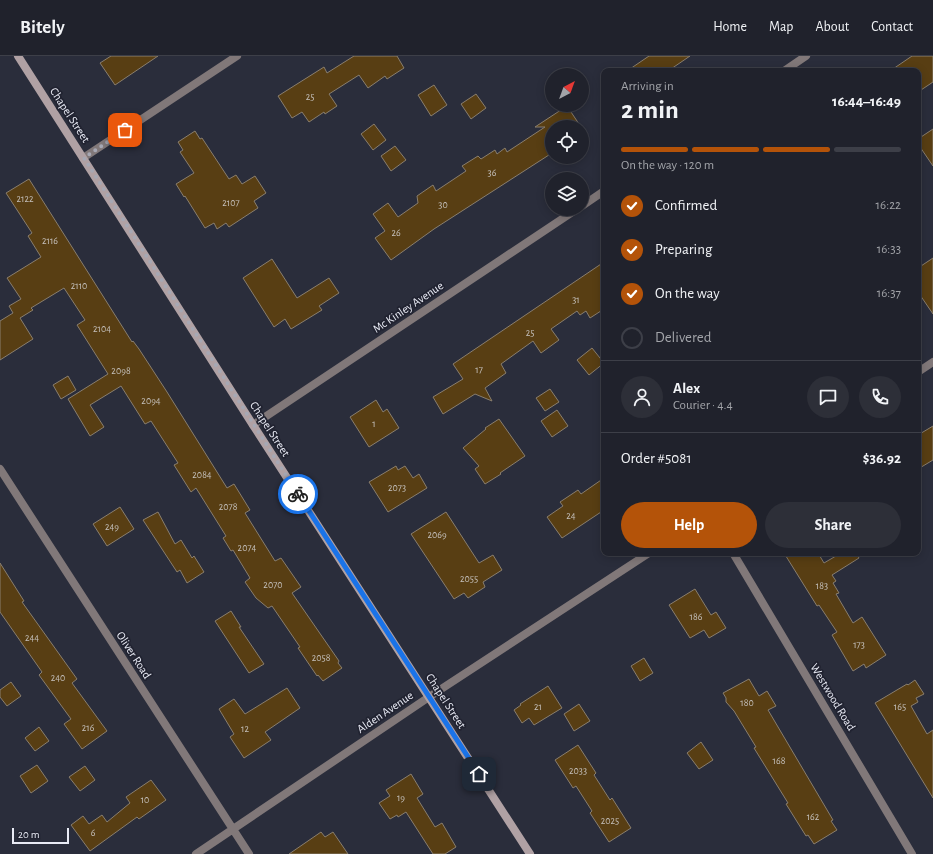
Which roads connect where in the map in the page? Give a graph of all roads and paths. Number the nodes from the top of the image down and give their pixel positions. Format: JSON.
{"nodes":[{"id":1,"x":18,"y":56,"type":"edge"},
{"id":2,"x":237,"y":56,"type":"edge"},
{"id":3,"x":806,"y":56,"type":"edge"},
{"id":4,"x":788,"y":68,"type":"edge"},
{"id":5,"x":84,"y":158,"type":"junction"},
{"id":6,"x":601,"y":193,"type":"edge"},
{"id":7,"x":589,"y":201,"type":"edge"},
{"id":8,"x":567,"y":216,"type":"edge"},
{"id":9,"x":933,"y":362,"type":"edge"},
{"id":10,"x":921,"y":370,"type":"edge"},
{"id":11,"x":254,"y":425,"type":"junction"},
{"id":12,"x":0,"y":469,"type":"edge"},
{"id":13,"x":644,"y":556,"type":"edge"},
{"id":14,"x":735,"y":556,"type":"edge"},
{"id":15,"x":430,"y":697,"type":"junction"},
{"id":16,"x":233,"y":830,"type":"junction"},
{"id":17,"x":196,"y":854,"type":"edge"},
{"id":18,"x":249,"y":854,"type":"edge"},
{"id":19,"x":530,"y":854,"type":"edge"},
{"id":20,"x":912,"y":854,"type":"edge"}],
"edges":[{"from":1,"to":5,"type":"street","name":"Chapel Street"},
{"from":2,"to":5,"type":"street"},
{"from":3,"to":4,"type":"street"},
{"from":5,"to":11,"type":"street","name":"Chapel Street"},
{"from":6,"to":7,"type":"street"},
{"from":8,"to":11,"type":"street","name":"Mc Kinley Avenue"},
{"from":9,"to":10,"type":"street"},
{"from":11,"to":15,"type":"street","name":"Chapel Street"},
{"from":12,"to":16,"type":"street","name":"Oliver Road"},
{"from":13,"to":15,"type":"street","name":"Alden Avenue"},
{"from":14,"to":20,"type":"street","name":"Westwood Road"},
{"from":15,"to":16,"type":"street","name":"Alden Avenue"},
{"from":15,"to":19,"type":"street","name":"Chapel Street"},
{"from":16,"to":17,"type":"street","name":"Alden Avenue"},
{"from":16,"to":18,"type":"street","name":"Oliver Road"}]}
